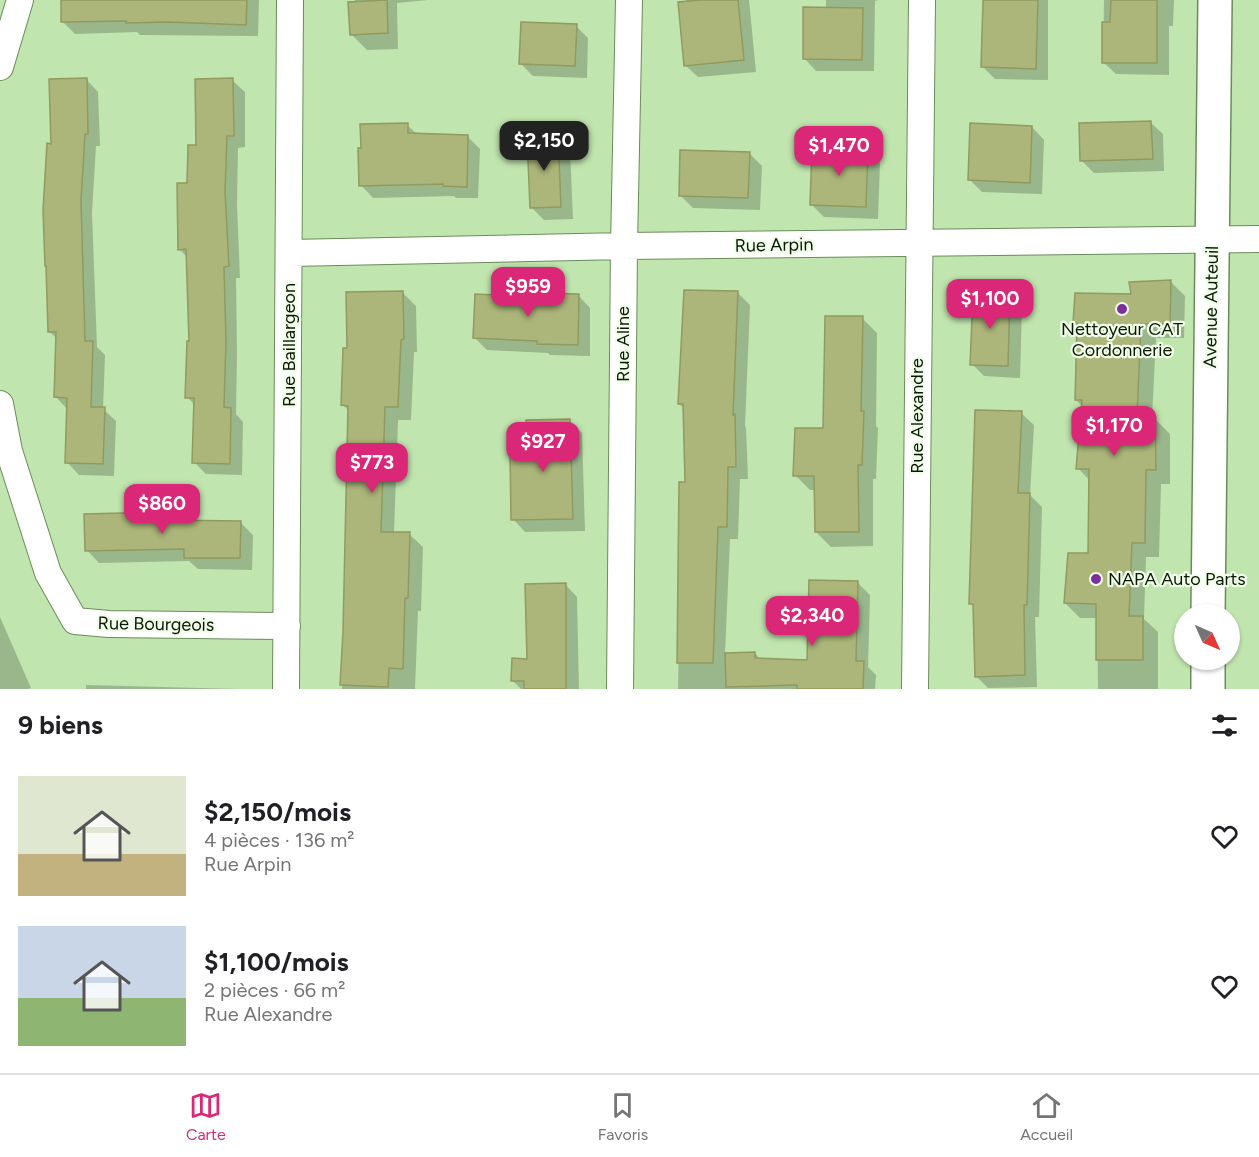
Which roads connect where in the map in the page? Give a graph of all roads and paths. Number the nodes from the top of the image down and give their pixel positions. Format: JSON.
{"nodes":[{"id":1,"x":20,"y":0,"type":"edge"},
{"id":2,"x":290,"y":0,"type":"edge"},
{"id":3,"x":629,"y":0,"type":"edge"},
{"id":4,"x":922,"y":0,"type":"edge"},
{"id":5,"x":1215,"y":0,"type":"edge"},
{"id":6,"x":0,"y":67,"type":"edge"},
{"id":7,"x":1212,"y":239,"type":"junction"},
{"id":8,"x":1259,"y":239,"type":"edge"},
{"id":9,"x":918,"y":243,"type":"junction"},
{"id":10,"x":624,"y":246,"type":"junction"},
{"id":11,"x":290,"y":253,"type":"junction"},
{"id":12,"x":0,"y":404,"type":"edge"},
{"id":13,"x":1208,"y":604,"type":"edge"},
{"id":14,"x":288,"y":626,"type":"junction"},
{"id":15,"x":1208,"y":670,"type":"edge"},
{"id":16,"x":286,"y":689,"type":"edge"},
{"id":17,"x":620,"y":689,"type":"edge"},
{"id":18,"x":915,"y":689,"type":"edge"},
{"id":19,"x":1208,"y":689,"type":"edge"}],
"edges":[{"from":1,"to":6,"type":"street"},
{"from":2,"to":11,"type":"street","name":"Rue Baillargeon"},
{"from":3,"to":10,"type":"street","name":"Rue Aline"},
{"from":4,"to":9,"type":"street","name":"Rue Alexandre"},
{"from":5,"to":7,"type":"street","name":"Avenue Auteuil"},
{"from":7,"to":8,"type":"street","name":"Rue Arpin"},
{"from":7,"to":9,"type":"street","name":"Rue Arpin"},
{"from":7,"to":13,"type":"street","name":"Avenue Auteuil"},
{"from":9,"to":10,"type":"street","name":"Rue Arpin"},
{"from":9,"to":18,"type":"street","name":"Rue Alexandre"},
{"from":10,"to":11,"type":"street","name":"Rue Arpin"},
{"from":10,"to":17,"type":"street","name":"Rue Aline"},
{"from":11,"to":14,"type":"street","name":"Rue Baillargeon"},
{"from":12,"to":14,"type":"street","name":"Rue Bourgeois"},
{"from":14,"to":16,"type":"street","name":"Rue Baillargeon"},
{"from":15,"to":19,"type":"street"}]}
